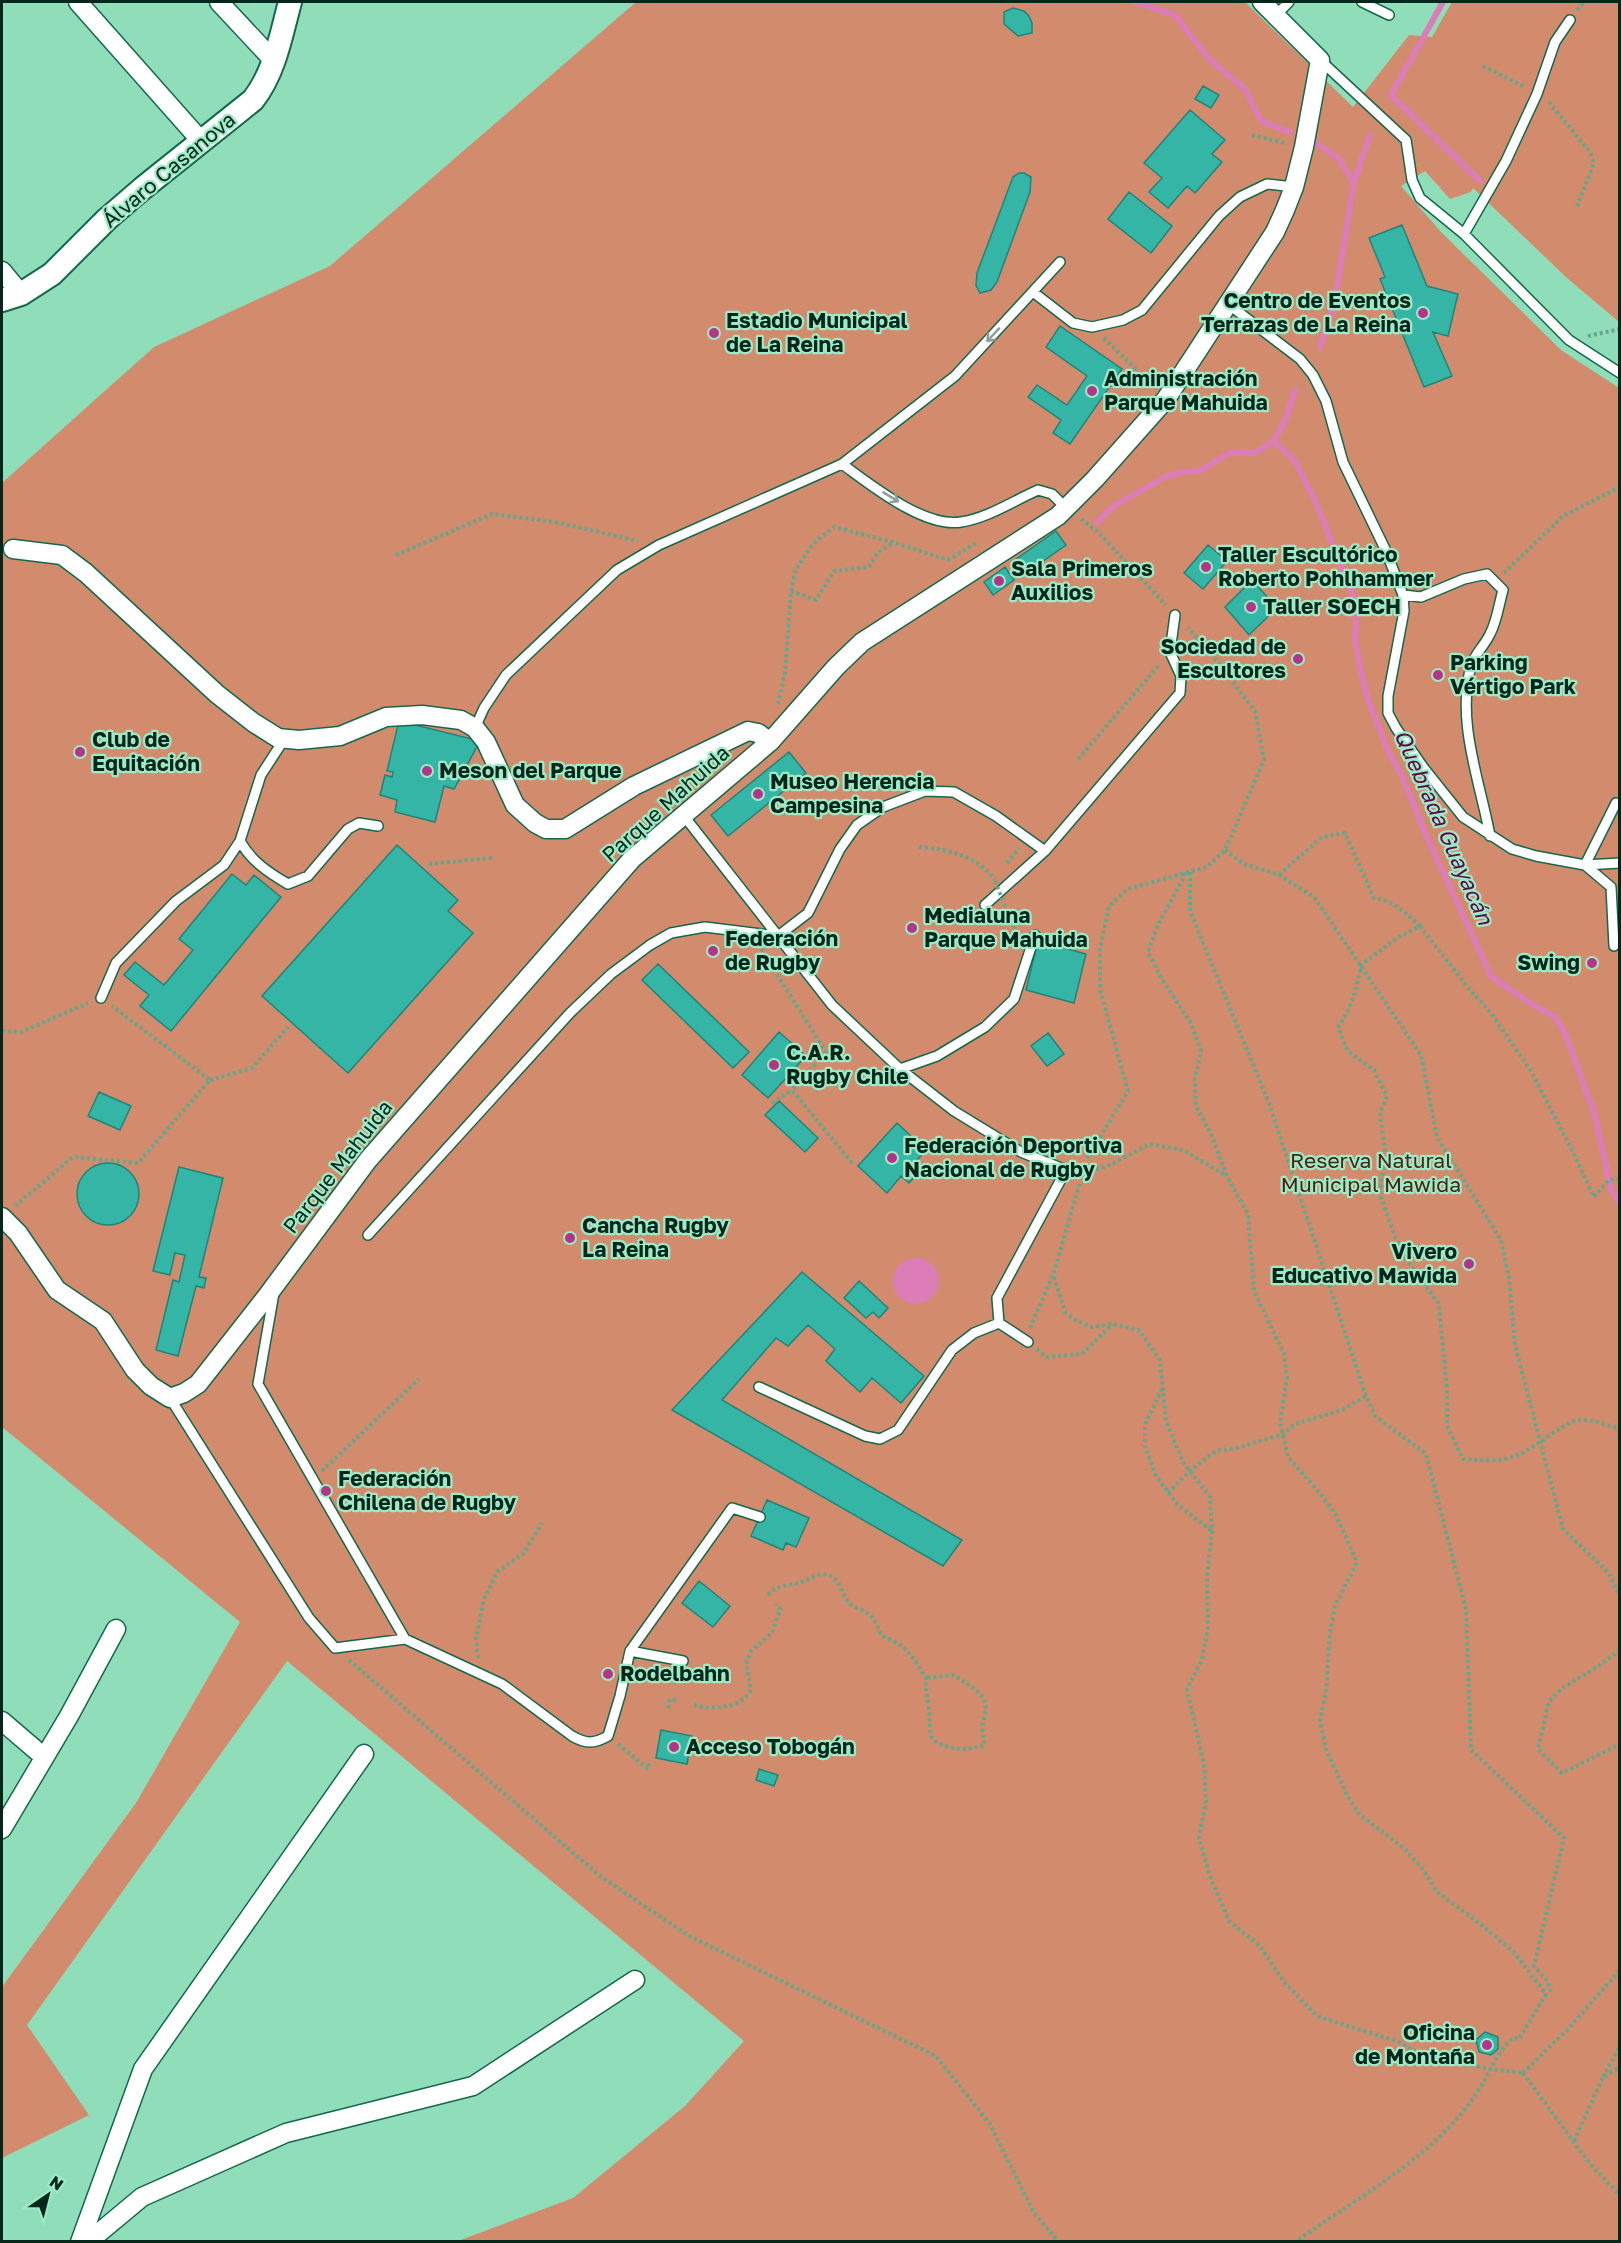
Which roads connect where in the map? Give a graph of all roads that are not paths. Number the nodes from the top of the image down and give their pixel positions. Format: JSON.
{"nodes":[{"id":1,"x":78,"y":2,"type":"edge"},
{"id":2,"x":219,"y":2,"type":"edge"},
{"id":3,"x":290,"y":2,"type":"edge"},
{"id":4,"x":1262,"y":2,"type":"edge"},
{"id":5,"x":1289,"y":2,"type":"edge"},
{"id":6,"x":1362,"y":2,"type":"edge"},
{"id":7,"x":1276,"y":15,"type":"junction"},
{"id":8,"x":1389,"y":15,"type":"dead end"},
{"id":9,"x":1570,"y":20,"type":"dead end"},
{"id":10,"x":1320,"y":60,"type":"junction"},
{"id":11,"x":274,"y":61,"type":"junction"},
{"id":12,"x":202,"y":142,"type":"junction"},
{"id":13,"x":1294,"y":186,"type":"junction"},
{"id":14,"x":1464,"y":234,"type":"junction"},
{"id":15,"x":1060,"y":262,"type":"dead end"},
{"id":16,"x":2,"y":271,"type":"edge"},
{"id":17,"x":1033,"y":292,"type":"junction"},
{"id":18,"x":11,"y":297,"type":"edge"},
{"id":19,"x":1228,"y":303,"type":"junction"},
{"id":20,"x":1620,"y":373,"type":"edge"},
{"id":21,"x":843,"y":464,"type":"junction"},
{"id":22,"x":1066,"y":508,"type":"junction"},
{"id":23,"x":13,"y":549,"type":"dead end"},
{"id":24,"x":1403,"y":595,"type":"junction"},
{"id":25,"x":1175,"y":615,"type":"dead end"},
{"id":26,"x":475,"y":728,"type":"junction"},
{"id":27,"x":285,"y":738,"type":"junction"},
{"id":28,"x":770,"y":742,"type":"junction"},
{"id":29,"x":1620,"y":804,"type":"edge"},
{"id":30,"x":684,"y":816,"type":"junction"},
{"id":31,"x":378,"y":826,"type":"dead end"},
{"id":32,"x":1490,"y":836,"type":"junction"},
{"id":33,"x":240,"y":840,"type":"junction"},
{"id":34,"x":1045,"y":851,"type":"junction"},
{"id":35,"x":1620,"y":862,"type":"edge"},
{"id":36,"x":1585,"y":865,"type":"junction"},
{"id":37,"x":985,"y":905,"type":"dead end"},
{"id":38,"x":1035,"y":935,"type":"dead end"},
{"id":39,"x":778,"y":936,"type":"junction"},
{"id":40,"x":1614,"y":946,"type":"dead end"},
{"id":41,"x":101,"y":998,"type":"road end"},
{"id":42,"x":900,"y":1069,"type":"junction"},
{"id":43,"x":1066,"y":1170,"type":"junction"},
{"id":44,"x":1084,"y":1171,"type":"road end"},
{"id":45,"x":2,"y":1217,"type":"edge"},
{"id":46,"x":368,"y":1235,"type":"dead end"},
{"id":47,"x":276,"y":1285,"type":"junction"},
{"id":48,"x":999,"y":1323,"type":"junction"},
{"id":49,"x":1028,"y":1342,"type":"road end"},
{"id":50,"x":759,"y":1387,"type":"dead end"},
{"id":51,"x":170,"y":1398,"type":"junction"},
{"id":52,"x":760,"y":1516,"type":"dead end"},
{"id":53,"x":116,"y":1629,"type":"dead end"},
{"id":54,"x":405,"y":1639,"type":"junction"},
{"id":55,"x":630,"y":1651,"type":"junction"},
{"id":56,"x":683,"y":1660,"type":"dead end"},
{"id":57,"x":2,"y":1721,"type":"edge"},
{"id":58,"x":364,"y":1754,"type":"dead end"},
{"id":59,"x":44,"y":1756,"type":"junction"},
{"id":60,"x":2,"y":1829,"type":"edge"},
{"id":61,"x":635,"y":1980,"type":"dead end"},
{"id":62,"x":80,"y":2241,"type":"edge"},
{"id":63,"x":88,"y":2241,"type":"edge"}],
"edges":[{"from":1,"to":12,"type":"street"},
{"from":2,"to":11,"type":"street"},
{"from":3,"to":11,"type":"street","name":"Álvaro Casanova"},
{"from":4,"to":7,"type":"street"},
{"from":5,"to":7,"type":"lane"},
{"from":6,"to":8,"type":"lane"},
{"from":7,"to":10,"type":"street"},
{"from":9,"to":14,"type":"lane"},
{"from":10,"to":13,"type":"street","name":"Parque Mahuida"},
{"from":10,"to":14,"type":"lane"},
{"from":11,"to":12,"type":"street","name":"Álvaro Casanova"},
{"from":12,"to":18,"type":"street","name":"Álvaro Casanova"},
{"from":13,"to":17,"type":"lane"},
{"from":13,"to":19,"type":"street","name":"Parque Mahuida"},
{"from":14,"to":20,"type":"lane"},
{"from":15,"to":17,"type":"lane"},
{"from":16,"to":18,"type":"street"},
{"from":17,"to":21,"type":"lane","one_way":true},
{"from":19,"to":22,"type":"street","name":"Parque Mahuida"},
{"from":19,"to":24,"type":"lane"},
{"from":21,"to":22,"type":"lane","one_way":true},
{"from":21,"to":26,"type":"lane"},
{"from":22,"to":28,"type":"street","name":"Parque Mahuida"},
{"from":23,"to":27,"type":"street"},
{"from":24,"to":32,"type":"lane"},
{"from":24,"to":32,"type":"lane"},
{"from":25,"to":34,"type":"lane"},
{"from":26,"to":27,"type":"street"},
{"from":26,"to":28,"type":"street"},
{"from":27,"to":33,"type":"lane"},
{"from":28,"to":30,"type":"street","name":"Parque Mahuida"},
{"from":29,"to":36,"type":"lane"},
{"from":30,"to":39,"type":"lane"},
{"from":30,"to":47,"type":"street","name":"Parque Mahuida"},
{"from":31,"to":33,"type":"lane"},
{"from":32,"to":36,"type":"lane"},
{"from":33,"to":41,"type":"lane"},
{"from":34,"to":37,"type":"lane"},
{"from":34,"to":39,"type":"lane"},
{"from":35,"to":36,"type":"lane"},
{"from":36,"to":40,"type":"lane"},
{"from":38,"to":42,"type":"lane"},
{"from":39,"to":42,"type":"lane"},
{"from":39,"to":46,"type":"lane"},
{"from":42,"to":43,"type":"lane"},
{"from":43,"to":44,"type":"lane"},
{"from":43,"to":48,"type":"lane"},
{"from":45,"to":51,"type":"street"},
{"from":47,"to":51,"type":"street","name":"Parque Mahuida"},
{"from":47,"to":54,"type":"lane"},
{"from":48,"to":49,"type":"lane"},
{"from":48,"to":50,"type":"lane"},
{"from":51,"to":54,"type":"lane"},
{"from":52,"to":55,"type":"lane"},
{"from":53,"to":59,"type":"street"},
{"from":54,"to":55,"type":"lane"},
{"from":55,"to":56,"type":"lane"},
{"from":57,"to":59,"type":"street"},
{"from":58,"to":62,"type":"street"},
{"from":59,"to":60,"type":"street"},
{"from":61,"to":63,"type":"street"}]}
